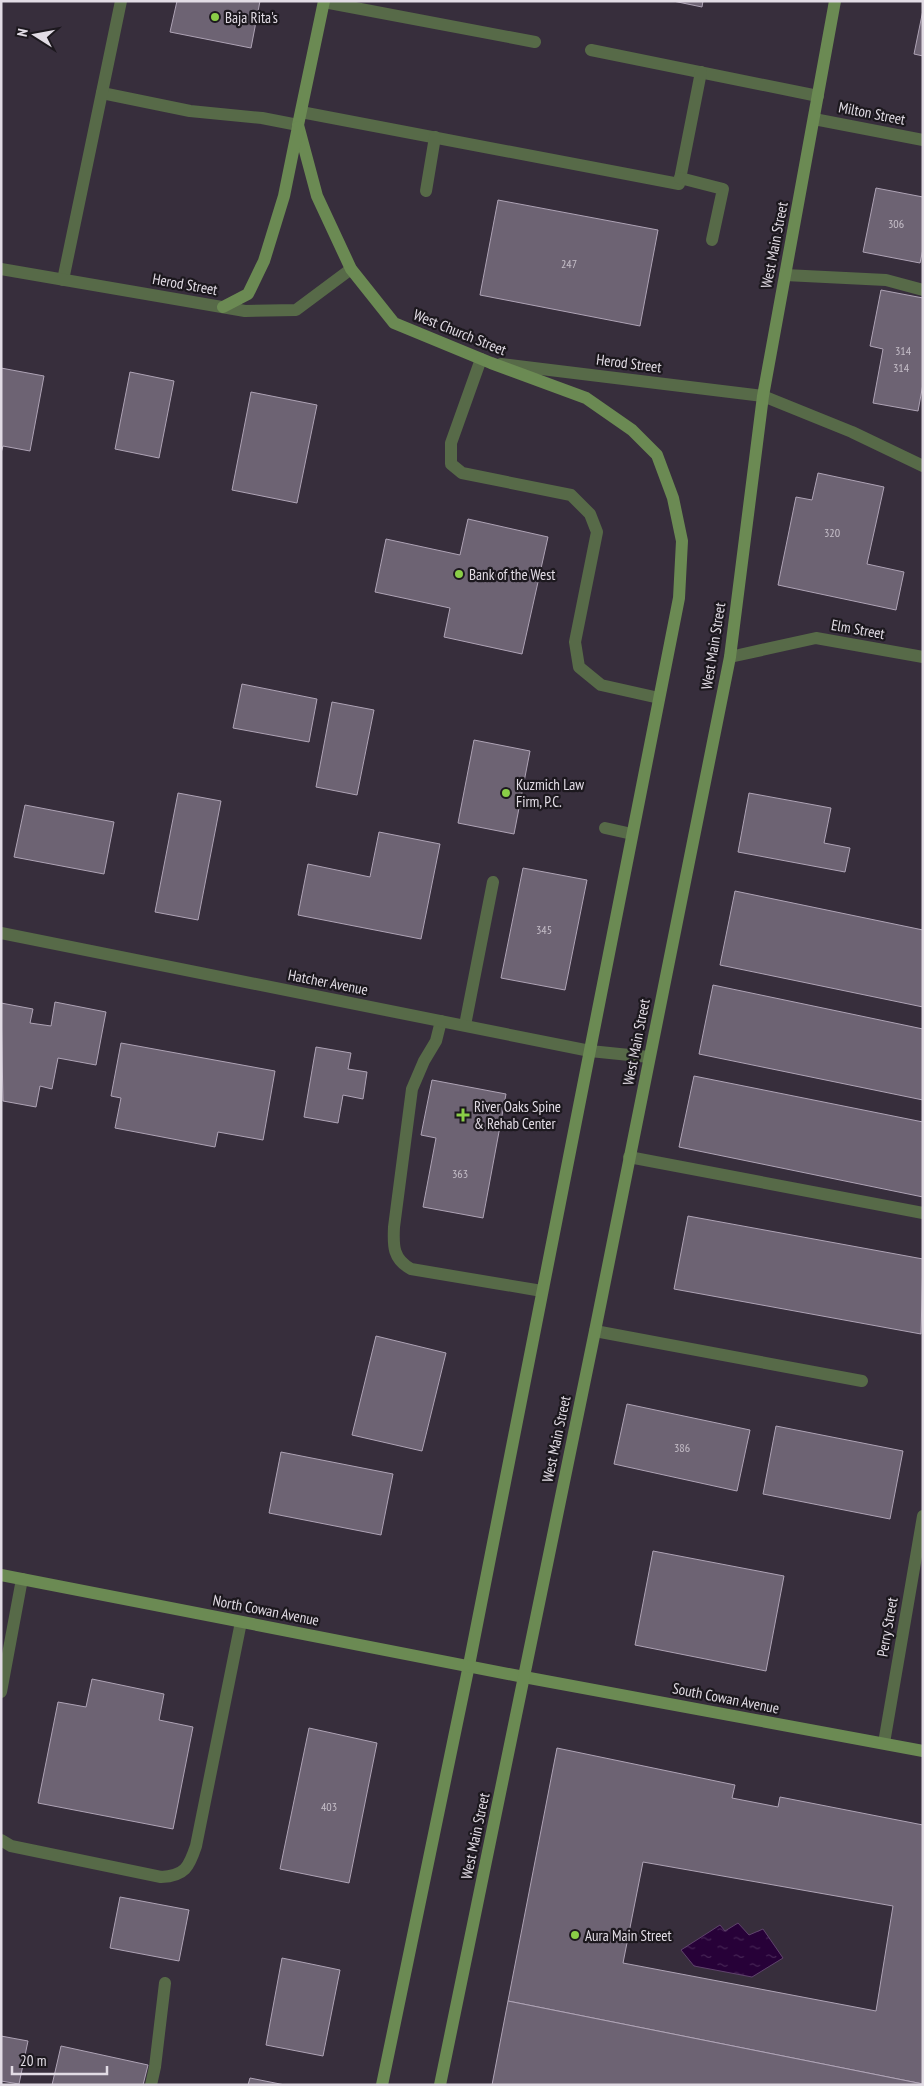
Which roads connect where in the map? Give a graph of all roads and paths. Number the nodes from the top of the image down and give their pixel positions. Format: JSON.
{"nodes":[{"id":1,"x":121,"y":1,"type":"edge"},
{"id":2,"x":835,"y":1,"type":"edge"},
{"id":3,"x":324,"y":2,"type":"edge"},
{"id":4,"x":535,"y":42,"type":"dead end"},
{"id":5,"x":591,"y":50,"type":"dead end"},
{"id":6,"x":701,"y":72,"type":"junction"},
{"id":7,"x":102,"y":93,"type":"junction"},
{"id":8,"x":818,"y":96,"type":"junction"},
{"id":9,"x":300,"y":119,"type":"junction"},
{"id":10,"x":814,"y":119,"type":"junction"},
{"id":11,"x":435,"y":138,"type":"junction"},
{"id":12,"x":923,"y":140,"type":"edge"},
{"id":13,"x":680,"y":178,"type":"junction"},
{"id":14,"x":426,"y":191,"type":"dead end"},
{"id":15,"x":712,"y":240,"type":"dead end"},
{"id":16,"x":351,"y":269,"type":"junction"},
{"id":17,"x":1,"y":270,"type":"edge"},
{"id":18,"x":785,"y":275,"type":"junction"},
{"id":19,"x":63,"y":280,"type":"junction"},
{"id":20,"x":923,"y":290,"type":"edge"},
{"id":21,"x":222,"y":307,"type":"junction"},
{"id":22,"x":486,"y":361,"type":"junction"},
{"id":23,"x":762,"y":396,"type":"junction"},
{"id":24,"x":923,"y":466,"type":"edge"},
{"id":25,"x":730,"y":657,"type":"junction"},
{"id":26,"x":923,"y":657,"type":"edge"},
{"id":27,"x":659,"y":698,"type":"junction"},
{"id":28,"x":604,"y":828,"type":"dead end"},
{"id":29,"x":632,"y":834,"type":"junction"},
{"id":30,"x":493,"y":882,"type":"dead end"},
{"id":31,"x":1,"y":933,"type":"edge"},
{"id":32,"x":441,"y":1021,"type":"junction"},
{"id":33,"x":465,"y":1026,"type":"junction"},
{"id":34,"x":590,"y":1051,"type":"junction"},
{"id":35,"x":650,"y":1057,"type":"junction"},
{"id":36,"x":630,"y":1157,"type":"junction"},
{"id":37,"x":923,"y":1213,"type":"edge"},
{"id":38,"x":542,"y":1291,"type":"junction"},
{"id":39,"x":595,"y":1331,"type":"junction"},
{"id":40,"x":862,"y":1381,"type":"dead end"},
{"id":41,"x":923,"y":1516,"type":"edge"},
{"id":42,"x":1,"y":1575,"type":"edge"},
{"id":43,"x":22,"y":1579,"type":"junction"},
{"id":44,"x":241,"y":1622,"type":"junction"},
{"id":45,"x":469,"y":1665,"type":"junction"},
{"id":46,"x":524,"y":1677,"type":"junction"},
{"id":47,"x":1,"y":1692,"type":"edge"},
{"id":48,"x":884,"y":1743,"type":"junction"},
{"id":49,"x":923,"y":1751,"type":"edge"},
{"id":50,"x":1,"y":1840,"type":"edge"},
{"id":51,"x":165,"y":1983,"type":"dead end"},
{"id":52,"x":151,"y":2085,"type":"edge"},
{"id":53,"x":382,"y":2085,"type":"edge"},
{"id":54,"x":440,"y":2085,"type":"edge"}],
"edges":[{"from":1,"to":7,"type":"street"},
{"from":2,"to":8,"type":"main road","name":"West Main Street"},
{"from":3,"to":4,"type":"street"},
{"from":3,"to":9,"type":"main road","name":"West Church Street"},
{"from":5,"to":6,"type":"street"},
{"from":6,"to":8,"type":"street"},
{"from":6,"to":13,"type":"street"},
{"from":7,"to":9,"type":"street"},
{"from":7,"to":19,"type":"street"},
{"from":8,"to":10,"type":"main road","name":"West Main Street"},
{"from":9,"to":11,"type":"street"},
{"from":9,"to":16,"type":"main road","name":"West Church Street"},
{"from":9,"to":21,"type":"main road"},
{"from":10,"to":12,"type":"street","name":"Milton Street"},
{"from":10,"to":18,"type":"main road","name":"West Main Street"},
{"from":11,"to":13,"type":"street"},
{"from":11,"to":14,"type":"street"},
{"from":13,"to":15,"type":"street"},
{"from":16,"to":21,"type":"street","name":"Herod Street"},
{"from":16,"to":22,"type":"main road","name":"West Church Street"},
{"from":17,"to":19,"type":"street","name":"Herod Street"},
{"from":18,"to":20,"type":"street"},
{"from":18,"to":23,"type":"main road","name":"West Main Street"},
{"from":19,"to":21,"type":"street","name":"Herod Street"},
{"from":22,"to":23,"type":"street","name":"Herod Street"},
{"from":22,"to":27,"type":"main road","name":"West Church Street"},
{"from":22,"to":27,"type":"street"},
{"from":23,"to":24,"type":"street","name":"Herod Street"},
{"from":23,"to":25,"type":"main road","name":"West Main Street"},
{"from":25,"to":26,"type":"street","name":"Elm Street"},
{"from":25,"to":35,"type":"main road","name":"West Main Street"},
{"from":27,"to":29,"type":"main road"},
{"from":28,"to":29,"type":"street"},
{"from":29,"to":34,"type":"main road"},
{"from":30,"to":33,"type":"street"},
{"from":31,"to":32,"type":"street","name":"Hatcher Avenue"},
{"from":32,"to":33,"type":"street","name":"Hatcher Avenue"},
{"from":32,"to":38,"type":"street"},
{"from":33,"to":34,"type":"street","name":"Hatcher Avenue"},
{"from":34,"to":35,"type":"street","name":"Hatcher Avenue"},
{"from":34,"to":38,"type":"main road"},
{"from":35,"to":36,"type":"main road","name":"West Main Street"},
{"from":36,"to":37,"type":"street"},
{"from":36,"to":39,"type":"main road","name":"West Main Street"},
{"from":38,"to":45,"type":"main road"},
{"from":39,"to":40,"type":"street"},
{"from":39,"to":46,"type":"main road","name":"West Main Street"},
{"from":41,"to":48,"type":"street","name":"Perry Street"},
{"from":42,"to":43,"type":"main road","name":"North Cowan Avenue"},
{"from":43,"to":44,"type":"main road","name":"North Cowan Avenue"},
{"from":43,"to":47,"type":"street"},
{"from":44,"to":45,"type":"main road","name":"North Cowan Avenue"},
{"from":44,"to":50,"type":"street"},
{"from":45,"to":46,"type":"main road","name":"North Cowan Avenue"},
{"from":45,"to":53,"type":"main road"},
{"from":46,"to":48,"type":"main road","name":"South Cowan Avenue"},
{"from":46,"to":54,"type":"main road","name":"West Main Street"},
{"from":48,"to":49,"type":"main road","name":"South Cowan Avenue"},
{"from":51,"to":52,"type":"street"}]}
